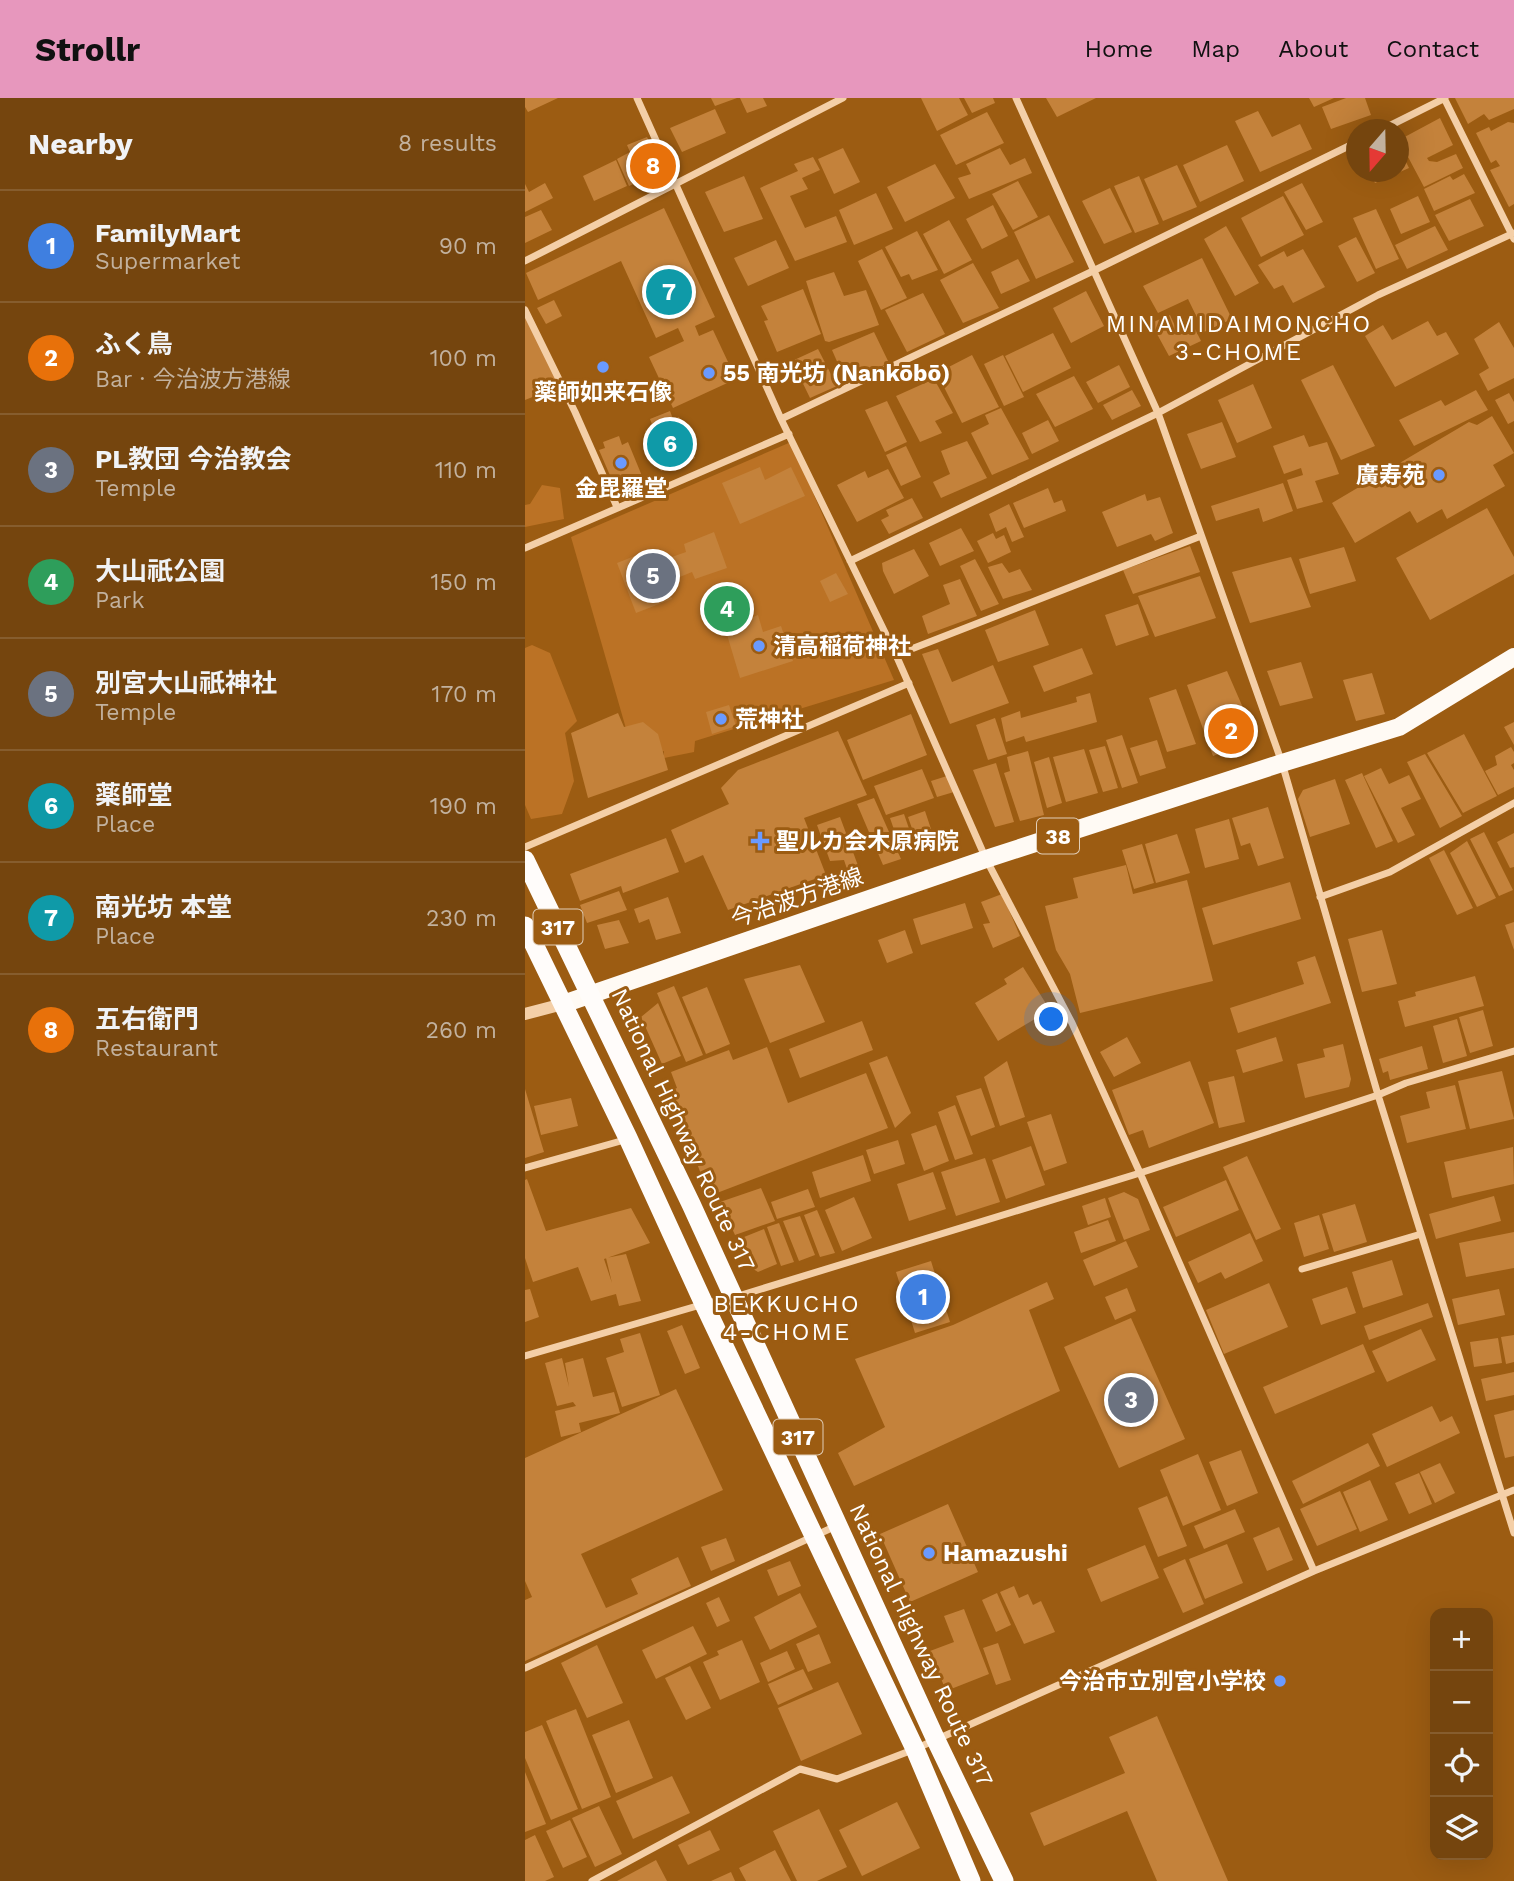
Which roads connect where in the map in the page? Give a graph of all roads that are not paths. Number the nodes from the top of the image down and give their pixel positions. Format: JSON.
{"nodes":[{"id":1,"x":637,"y":98,"type":"edge"},
{"id":2,"x":843,"y":98,"type":"edge"},
{"id":3,"x":1016,"y":98,"type":"edge"},
{"id":4,"x":1445,"y":98,"type":"edge"},
{"id":5,"x":1403,"y":119,"type":"edge"},
{"id":6,"x":1346,"y":147,"type":"edge"},
{"id":7,"x":676,"y":184,"type":"junction"},
{"id":8,"x":1513,"y":236,"type":"edge"},
{"id":9,"x":525,"y":261,"type":"edge"},
{"id":10,"x":1093,"y":271,"type":"junction"},
{"id":11,"x":525,"y":310,"type":"edge"},
{"id":12,"x":1158,"y":413,"type":"junction"},
{"id":13,"x":781,"y":419,"type":"junction"},
{"id":14,"x":789,"y":434,"type":"junction"},
{"id":15,"x":617,"y":507,"type":"junction"},
{"id":16,"x":1202,"y":536,"type":"junction"},
{"id":17,"x":525,"y":548,"type":"edge"},
{"id":18,"x":850,"y":561,"type":"junction"},
{"id":19,"x":896,"y":654,"type":"junction"},
{"id":20,"x":1514,"y":657,"type":"edge"},
{"id":21,"x":909,"y":683,"type":"junction"},
{"id":22,"x":1282,"y":763,"type":"junction"},
{"id":23,"x":1514,"y":803,"type":"edge"},
{"id":24,"x":525,"y":847,"type":"edge"},
{"id":25,"x":986,"y":859,"type":"junction"},
{"id":26,"x":525,"y":860,"type":"edge"},
{"id":27,"x":1320,"y":897,"type":"junction"},
{"id":28,"x":525,"y":926,"type":"edge"},
{"id":29,"x":591,"y":994,"type":"junction"},
{"id":30,"x":563,"y":1004,"type":"junction"},
{"id":31,"x":525,"y":1014,"type":"edge"},
{"id":32,"x":1514,"y":1051,"type":"edge"},
{"id":33,"x":1378,"y":1095,"type":"junction"},
{"id":34,"x":628,"y":1138,"type":"junction"},
{"id":35,"x":525,"y":1168,"type":"edge"},
{"id":36,"x":1140,"y":1173,"type":"junction"},
{"id":37,"x":1421,"y":1234,"type":"junction"},
{"id":38,"x":1302,"y":1269,"type":"dead end"},
{"id":39,"x":735,"y":1297,"type":"junction"},
{"id":40,"x":704,"y":1304,"type":"junction"},
{"id":41,"x":525,"y":1356,"type":"edge"},
{"id":42,"x":1514,"y":1490,"type":"edge"},
{"id":43,"x":1503,"y":1495,"type":"junction"},
{"id":44,"x":838,"y":1525,"type":"junction"},
{"id":45,"x":1514,"y":1533,"type":"edge"},
{"id":46,"x":814,"y":1536,"type":"junction"},
{"id":47,"x":1314,"y":1571,"type":"junction"},
{"id":48,"x":525,"y":1668,"type":"edge"},
{"id":49,"x":936,"y":1740,"type":"junction"},
{"id":50,"x":915,"y":1749,"type":"junction"},
{"id":51,"x":592,"y":1881,"type":"edge"},
{"id":52,"x":971,"y":1881,"type":"edge"},
{"id":53,"x":1004,"y":1881,"type":"edge"}],
"edges":[{"from":1,"to":7,"type":"street"},
{"from":2,"to":7,"type":"street"},
{"from":3,"to":10,"type":"street"},
{"from":4,"to":5,"type":"street"},
{"from":4,"to":8,"type":"street"},
{"from":6,"to":10,"type":"street"},
{"from":7,"to":9,"type":"street"},
{"from":7,"to":13,"type":"street"},
{"from":8,"to":12,"type":"street"},
{"from":10,"to":12,"type":"street"},
{"from":10,"to":13,"type":"street"},
{"from":11,"to":15,"type":"street"},
{"from":12,"to":16,"type":"street"},
{"from":12,"to":18,"type":"street"},
{"from":13,"to":14,"type":"street"},
{"from":14,"to":15,"type":"street"},
{"from":14,"to":18,"type":"street"},
{"from":15,"to":17,"type":"street"},
{"from":16,"to":19,"type":"street"},
{"from":16,"to":22,"type":"street"},
{"from":18,"to":19,"type":"street"},
{"from":19,"to":21,"type":"street"},
{"from":20,"to":22,"type":"main road","name":"今治波方港線","number":"38"},
{"from":21,"to":24,"type":"street"},
{"from":21,"to":25,"type":"street"},
{"from":22,"to":25,"type":"main road","name":"今治波方港線","number":"38"},
{"from":22,"to":27,"type":"street"},
{"from":23,"to":27,"type":"street"},
{"from":25,"to":29,"type":"main road","name":"今治波方港線","number":"38"},
{"from":25,"to":36,"type":"street"},
{"from":26,"to":29,"type":"highway","name":"National Highway Route 317","number":"317"},
{"from":27,"to":33,"type":"street"},
{"from":28,"to":30,"type":"highway","number":"317"},
{"from":29,"to":30,"type":"main road","name":"今治波方港線","number":"38"},
{"from":29,"to":39,"type":"highway","name":"National Highway Route 317","number":"317"},
{"from":30,"to":31,"type":"street"},
{"from":30,"to":34,"type":"highway","number":"317"},
{"from":32,"to":33,"type":"street"},
{"from":33,"to":36,"type":"street"},
{"from":33,"to":37,"type":"street"},
{"from":34,"to":35,"type":"street"},
{"from":34,"to":40,"type":"highway","number":"317"},
{"from":36,"to":39,"type":"street"},
{"from":36,"to":47,"type":"street"},
{"from":37,"to":38,"type":"street"},
{"from":37,"to":43,"type":"street"},
{"from":39,"to":40,"type":"street"},
{"from":39,"to":44,"type":"highway","name":"National Highway Route 317","number":"317"},
{"from":40,"to":41,"type":"street"},
{"from":40,"to":46,"type":"highway","number":"317"},
{"from":42,"to":43,"type":"street"},
{"from":43,"to":45,"type":"street"},
{"from":43,"to":47,"type":"street"},
{"from":44,"to":46,"type":"street"},
{"from":44,"to":49,"type":"highway","name":"National Highway Route 317","number":"317"},
{"from":46,"to":48,"type":"street"},
{"from":46,"to":50,"type":"highway","number":"317"},
{"from":47,"to":49,"type":"street"},
{"from":49,"to":50,"type":"street"},
{"from":49,"to":53,"type":"highway","name":"National Highway Route 317","number":"317"},
{"from":50,"to":51,"type":"street"},
{"from":50,"to":52,"type":"highway","number":"317"}]}
